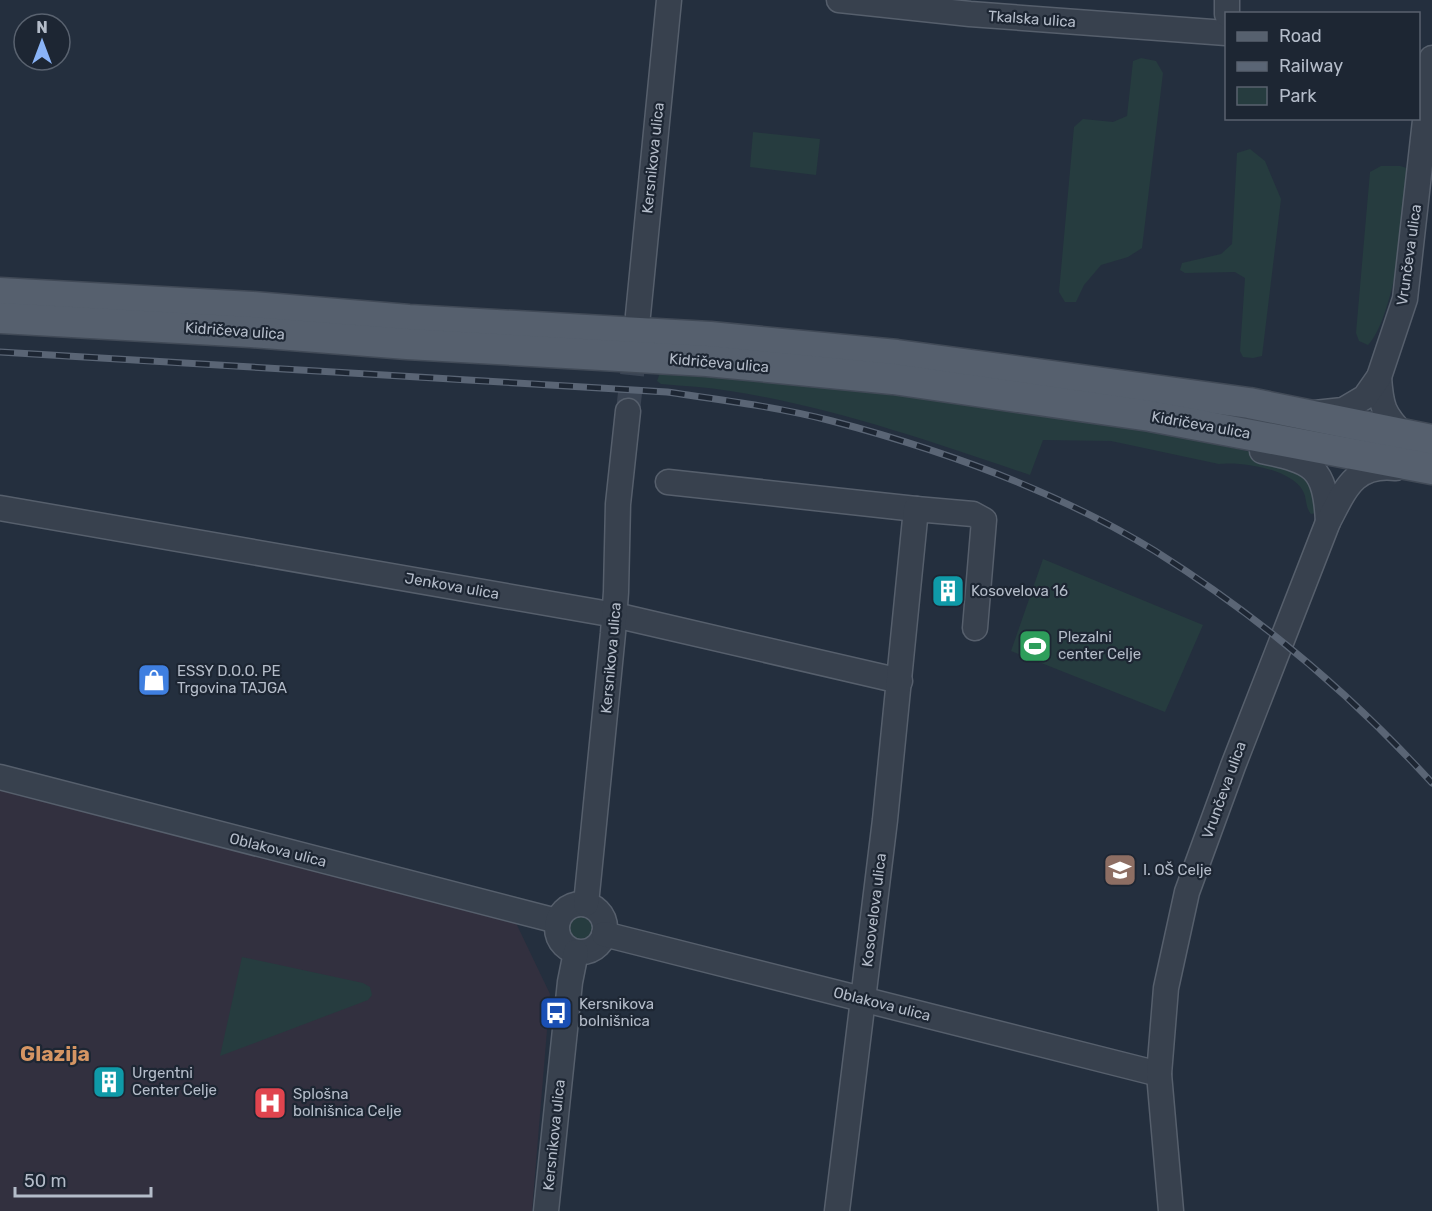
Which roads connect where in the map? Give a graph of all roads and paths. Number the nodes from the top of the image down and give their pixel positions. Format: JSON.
{"nodes":[{"id":1,"x":669,"y":0,"type":"edge"},
{"id":2,"x":839,"y":0,"type":"edge"},
{"id":3,"x":970,"y":7,"type":"edge"},
{"id":4,"x":1225,"y":33,"type":"edge"},
{"id":5,"x":1432,"y":58,"type":"edge"},
{"id":6,"x":1427,"y":160,"type":"edge"},
{"id":7,"x":0,"y":293,"type":"edge"},
{"id":8,"x":638,"y":315,"type":"tunnel mouth"},
{"id":9,"x":0,"y":318,"type":"edge"},
{"id":10,"x":1379,"y":377,"type":"junction"},
{"id":11,"x":628,"y":411,"type":"tunnel mouth"},
{"id":12,"x":1292,"y":412,"type":"junction"},
{"id":13,"x":1150,"y":416,"type":"junction"},
{"id":14,"x":1418,"y":438,"type":"edge"},
{"id":15,"x":1432,"y":471,"type":"edge"},
{"id":16,"x":668,"y":482,"type":"dead end"},
{"id":17,"x":0,"y":508,"type":"edge"},
{"id":18,"x":916,"y":509,"type":"junction"},
{"id":19,"x":1328,"y":522,"type":"junction"},
{"id":20,"x":615,"y":615,"type":"junction"},
{"id":21,"x":975,"y":628,"type":"dead end"},
{"id":22,"x":900,"y":681,"type":"junction"},
{"id":23,"x":0,"y":777,"type":"edge"},
{"id":24,"x":586,"y":904,"type":"junction"},
{"id":25,"x":557,"y":921,"type":"junction"},
{"id":26,"x":604,"y":934,"type":"junction"},
{"id":27,"x":576,"y":952,"type":"junction"},
{"id":28,"x":863,"y":999,"type":"junction"},
{"id":29,"x":1159,"y":1074,"type":"junction"},
{"id":30,"x":546,"y":1211,"type":"edge"},
{"id":31,"x":837,"y":1211,"type":"edge"},
{"id":32,"x":1171,"y":1211,"type":"edge"}],
"edges":[{"from":1,"to":8,"type":"street","name":"Kersnikova ulica"},
{"from":2,"to":3,"type":"street","name":"Tkalska ulica"},
{"from":3,"to":4,"type":"street","name":"Tkalska ulica"},
{"from":5,"to":6,"type":"street","name":"Vrunčeva ulica"},
{"from":6,"to":10,"type":"street","name":"Vrunčeva ulica"},
{"from":7,"to":12,"type":"main road","name":"Kidričeva ulica"},
{"from":9,"to":13,"type":"main road","name":"Kidričeva ulica"},
{"from":10,"to":12,"type":"street","name":"Vrunčeva ulica"},
{"from":10,"to":14,"type":"street","name":"Vrunčeva ulica"},
{"from":11,"to":20,"type":"street","name":"Kersnikova ulica"},
{"from":12,"to":14,"type":"main road","name":"Kidričeva ulica"},
{"from":13,"to":15,"type":"main road","name":"Kidričeva ulica"},
{"from":13,"to":19,"type":"street","name":"Vrunčeva ulica"},
{"from":15,"to":19,"type":"street","name":"Vrunčeva ulica"},
{"from":16,"to":18,"type":"street"},
{"from":17,"to":20,"type":"street","name":"Jenkova ulica"},
{"from":18,"to":21,"type":"street"},
{"from":18,"to":22,"type":"street","name":"Kosovelova ulica"},
{"from":19,"to":29,"type":"street","name":"Vrunčeva ulica"},
{"from":20,"to":22,"type":"street","name":"Jenkova ulica"},
{"from":20,"to":24,"type":"street","name":"Kersnikova ulica"},
{"from":22,"to":28,"type":"street","name":"Kosovelova ulica"},
{"from":23,"to":25,"type":"street","name":"Oblakova ulica"},
{"from":24,"to":25,"type":"street"},
{"from":24,"to":26,"type":"street"},
{"from":25,"to":27,"type":"street"},
{"from":26,"to":27,"type":"street"},
{"from":26,"to":28,"type":"street","name":"Oblakova ulica"},
{"from":27,"to":30,"type":"street","name":"Kersnikova ulica"},
{"from":28,"to":29,"type":"street","name":"Oblakova ulica"},
{"from":28,"to":31,"type":"street","name":"Kosovelova ulica"},
{"from":29,"to":32,"type":"street","name":"Vrunčeva ulica"}]}
